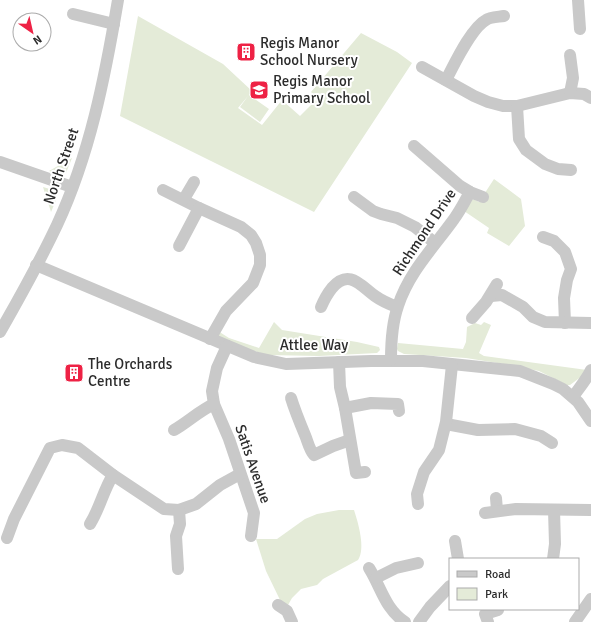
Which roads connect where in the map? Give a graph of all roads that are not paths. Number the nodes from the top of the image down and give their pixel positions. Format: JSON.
{"nodes":[{"id":1,"x":118,"y":0,"type":"edge"},
{"id":2,"x":578,"y":0,"type":"edge"},
{"id":3,"x":72,"y":15,"type":"dead end"},
{"id":4,"x":504,"y":16,"type":"dead end"},
{"id":5,"x":114,"y":24,"type":"junction"},
{"id":6,"x":580,"y":28,"type":"dead end"},
{"id":7,"x":570,"y":55,"type":"dead end"},
{"id":8,"x":422,"y":67,"type":"dead end"},
{"id":9,"x":446,"y":80,"type":"junction"},
{"id":10,"x":570,"y":93,"type":"junction"},
{"id":11,"x":591,"y":98,"type":"edge"},
{"id":12,"x":517,"y":106,"type":"junction"},
{"id":13,"x":414,"y":146,"type":"dead end"},
{"id":14,"x":0,"y":162,"type":"edge"},
{"id":15,"x":571,"y":170,"type":"dead end"},
{"id":16,"x":194,"y":182,"type":"dead end"},
{"id":17,"x":72,"y":187,"type":"junction"},
{"id":18,"x":163,"y":190,"type":"dead end"},
{"id":19,"x":470,"y":192,"type":"junction"},
{"id":20,"x":354,"y":197,"type":"dead end"},
{"id":21,"x":482,"y":197,"type":"dead end"},
{"id":22,"x":184,"y":199,"type":"junction"},
{"id":23,"x":199,"y":208,"type":"junction"},
{"id":24,"x":543,"y":237,"type":"dead end"},
{"id":25,"x":435,"y":243,"type":"junction"},
{"id":26,"x":179,"y":246,"type":"dead end"},
{"id":27,"x":36,"y":265,"type":"junction"},
{"id":28,"x":497,"y":284,"type":"dead end"},
{"id":29,"x":491,"y":296,"type":"junction"},
{"id":30,"x":321,"y":306,"type":"dead end"},
{"id":31,"x":397,"y":307,"type":"junction"},
{"id":32,"x":472,"y":318,"type":"dead end"},
{"id":33,"x":565,"y":323,"type":"junction"},
{"id":34,"x":591,"y":323,"type":"edge"},
{"id":35,"x":0,"y":332,"type":"edge"},
{"id":36,"x":210,"y":339,"type":"junction"},
{"id":37,"x":227,"y":346,"type":"junction"},
{"id":38,"x":391,"y":360,"type":"junction"},
{"id":39,"x":339,"y":362,"type":"junction"},
{"id":40,"x":452,"y":365,"type":"junction"},
{"id":41,"x":591,"y":370,"type":"edge"},
{"id":42,"x":573,"y":397,"type":"junction"},
{"id":43,"x":291,"y":398,"type":"dead end"},
{"id":44,"x":214,"y":404,"type":"junction"},
{"id":45,"x":345,"y":408,"type":"junction"},
{"id":46,"x":399,"y":411,"type":"dead end"},
{"id":47,"x":591,"y":421,"type":"edge"},
{"id":48,"x":446,"y":424,"type":"junction"},
{"id":49,"x":174,"y":430,"type":"dead end"},
{"id":50,"x":350,"y":440,"type":"junction"},
{"id":51,"x":552,"y":443,"type":"dead end"},
{"id":52,"x":365,"y":472,"type":"dead end"},
{"id":53,"x":240,"y":474,"type":"junction"},
{"id":54,"x":113,"y":475,"type":"junction"},
{"id":55,"x":496,"y":498,"type":"dead end"},
{"id":56,"x":418,"y":504,"type":"dead end"},
{"id":57,"x":179,"y":510,"type":"junction"},
{"id":58,"x":554,"y":510,"type":"junction"},
{"id":59,"x":591,"y":510,"type":"edge"},
{"id":60,"x":90,"y":524,"type":"dead end"},
{"id":61,"x":251,"y":536,"type":"dead end"},
{"id":62,"x":7,"y":538,"type":"dead end"},
{"id":63,"x":455,"y":541,"type":"dead end"},
{"id":64,"x":458,"y":558,"type":"edge"},
{"id":65,"x":553,"y":558,"type":"edge"},
{"id":66,"x":418,"y":563,"type":"dead end"},
{"id":67,"x":178,"y":569,"type":"dead end"},
{"id":68,"x":449,"y":588,"type":"edge"},
{"id":69,"x":591,"y":599,"type":"edge"},
{"id":70,"x":278,"y":605,"type":"dead end"},
{"id":71,"x":498,"y":610,"type":"edge"},
{"id":72,"x":484,"y":615,"type":"edge"},
{"id":73,"x":292,"y":622,"type":"edge"},
{"id":74,"x":405,"y":622,"type":"edge"},
{"id":75,"x":420,"y":622,"type":"edge"},
{"id":76,"x":575,"y":622,"type":"edge"}],
"edges":[{"from":1,"to":5,"type":"street","name":"North Street"},
{"from":2,"to":6,"type":"street"},
{"from":3,"to":5,"type":"street"},
{"from":4,"to":9,"type":"street"},
{"from":5,"to":17,"type":"street","name":"North Street"},
{"from":7,"to":10,"type":"street"},
{"from":8,"to":9,"type":"street"},
{"from":9,"to":12,"type":"street"},
{"from":10,"to":11,"type":"street"},
{"from":10,"to":12,"type":"street"},
{"from":12,"to":15,"type":"street"},
{"from":13,"to":19,"type":"street"},
{"from":14,"to":17,"type":"street"},
{"from":16,"to":22,"type":"street"},
{"from":17,"to":27,"type":"street","name":"North Street"},
{"from":18,"to":22,"type":"street"},
{"from":19,"to":21,"type":"street"},
{"from":19,"to":25,"type":"street","name":"Richmond Drive"},
{"from":20,"to":25,"type":"street"},
{"from":22,"to":23,"type":"street"},
{"from":23,"to":26,"type":"street"},
{"from":23,"to":36,"type":"street"},
{"from":24,"to":33,"type":"street"},
{"from":25,"to":31,"type":"street","name":"Richmond Drive"},
{"from":27,"to":35,"type":"street","name":"North Street"},
{"from":27,"to":36,"type":"street","name":"Attlee Way"},
{"from":28,"to":29,"type":"street"},
{"from":29,"to":32,"type":"street"},
{"from":29,"to":33,"type":"street"},
{"from":30,"to":31,"type":"street"},
{"from":31,"to":38,"type":"street","name":"Richmond Drive"},
{"from":33,"to":34,"type":"street"},
{"from":36,"to":37,"type":"street","name":"Attlee Way"},
{"from":37,"to":39,"type":"street","name":"Attlee Way"},
{"from":37,"to":44,"type":"street","name":"Satis Avenue"},
{"from":38,"to":39,"type":"street","name":"Attlee Way"},
{"from":38,"to":40,"type":"street","name":"Attlee Way"},
{"from":39,"to":45,"type":"street"},
{"from":40,"to":42,"type":"street","name":"Attlee Way"},
{"from":40,"to":48,"type":"street"},
{"from":41,"to":42,"type":"street"},
{"from":42,"to":47,"type":"street","name":"Attlee Way"},
{"from":43,"to":50,"type":"street"},
{"from":44,"to":49,"type":"street"},
{"from":44,"to":53,"type":"street","name":"Satis Avenue"},
{"from":45,"to":46,"type":"street"},
{"from":45,"to":50,"type":"street"},
{"from":48,"to":51,"type":"street"},
{"from":48,"to":56,"type":"street"},
{"from":50,"to":52,"type":"street"},
{"from":53,"to":57,"type":"street"},
{"from":53,"to":61,"type":"street","name":"Satis Avenue"},
{"from":54,"to":57,"type":"street"},
{"from":54,"to":60,"type":"street"},
{"from":54,"to":62,"type":"street"},
{"from":55,"to":58,"type":"street"},
{"from":57,"to":67,"type":"street"},
{"from":58,"to":59,"type":"street"},
{"from":58,"to":65,"type":"street"},
{"from":63,"to":64,"type":"street"},
{"from":66,"to":74,"type":"street"},
{"from":68,"to":75,"type":"street"},
{"from":69,"to":76,"type":"street"},
{"from":70,"to":73,"type":"street"},
{"from":71,"to":72,"type":"street"}]}
